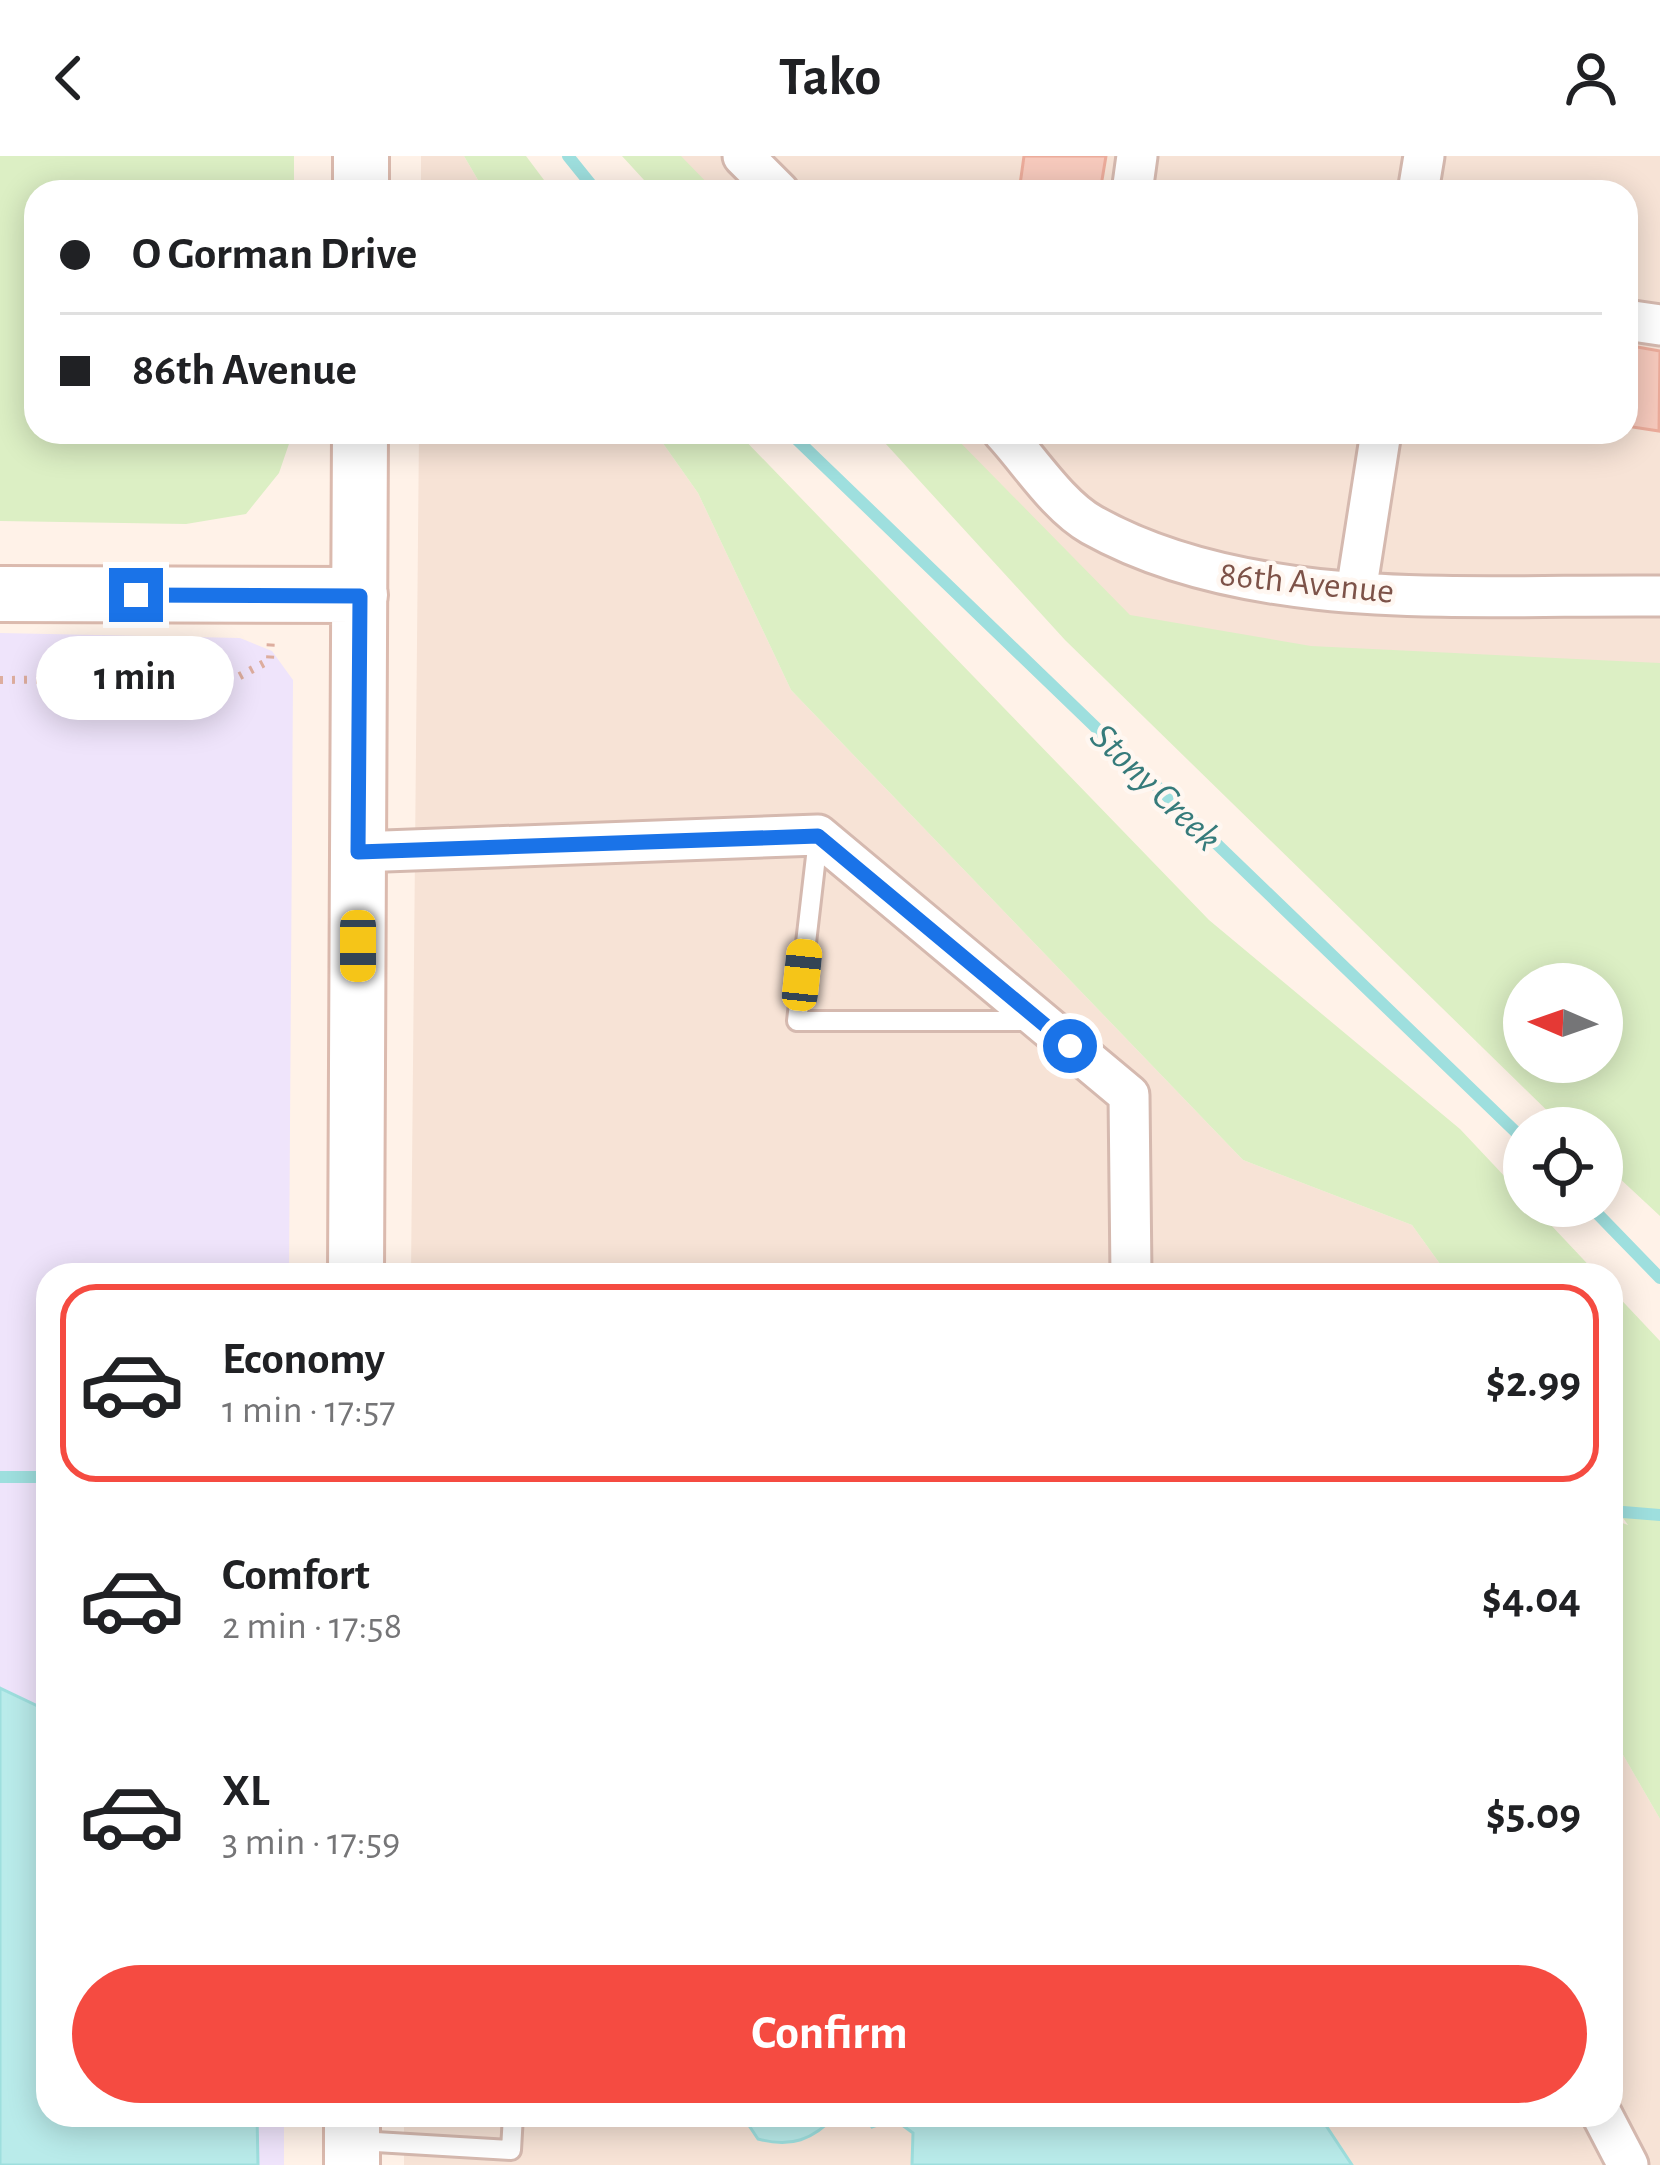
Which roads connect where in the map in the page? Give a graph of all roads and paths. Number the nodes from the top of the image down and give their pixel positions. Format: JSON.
{"nodes":[{"id":1,"x":743,"y":156,"type":"edge"},
{"id":2,"x":782,"y":179,"type":"edge"},
{"id":3,"x":360,"y":444,"type":"edge"},
{"id":4,"x":1014,"y":444,"type":"edge"},
{"id":5,"x":1379,"y":444,"type":"edge"},
{"id":6,"x":1356,"y":592,"type":"junction"},
{"id":7,"x":0,"y":595,"type":"edge"},
{"id":8,"x":360,"y":596,"type":"junction"},
{"id":9,"x":1660,"y":596,"type":"edge"},
{"id":10,"x":270,"y":660,"type":"dead end"},
{"id":11,"x":0,"y":680,"type":"edge"},
{"id":12,"x":818,"y":836,"type":"junction"},
{"id":13,"x":358,"y":852,"type":"junction"},
{"id":14,"x":1041,"y":1021,"type":"junction"},
{"id":15,"x":356,"y":1263,"type":"edge"},
{"id":16,"x":1131,"y":1263,"type":"edge"},
{"id":17,"x":512,"y":2127,"type":"edge"},
{"id":18,"x":1608,"y":2127,"type":"edge"},
{"id":19,"x":352,"y":2140,"type":"edge"},
{"id":20,"x":1628,"y":2165,"type":"edge"}],
"edges":[{"from":1,"to":2,"type":"street"},
{"from":3,"to":8,"type":"main road"},
{"from":4,"to":6,"type":"street","name":"86th Avenue"},
{"from":5,"to":6,"type":"street"},
{"from":6,"to":9,"type":"street","name":"86th Avenue"},
{"from":7,"to":8,"type":"main road"},
{"from":8,"to":13,"type":"main road"},
{"from":10,"to":11,"type":"path"},
{"from":12,"to":13,"type":"street"},
{"from":12,"to":14,"type":"street"},
{"from":12,"to":14,"type":"lane"},
{"from":13,"to":15,"type":"main road"},
{"from":14,"to":16,"type":"street"},
{"from":17,"to":19,"type":"lane"},
{"from":18,"to":20,"type":"street"}]}
